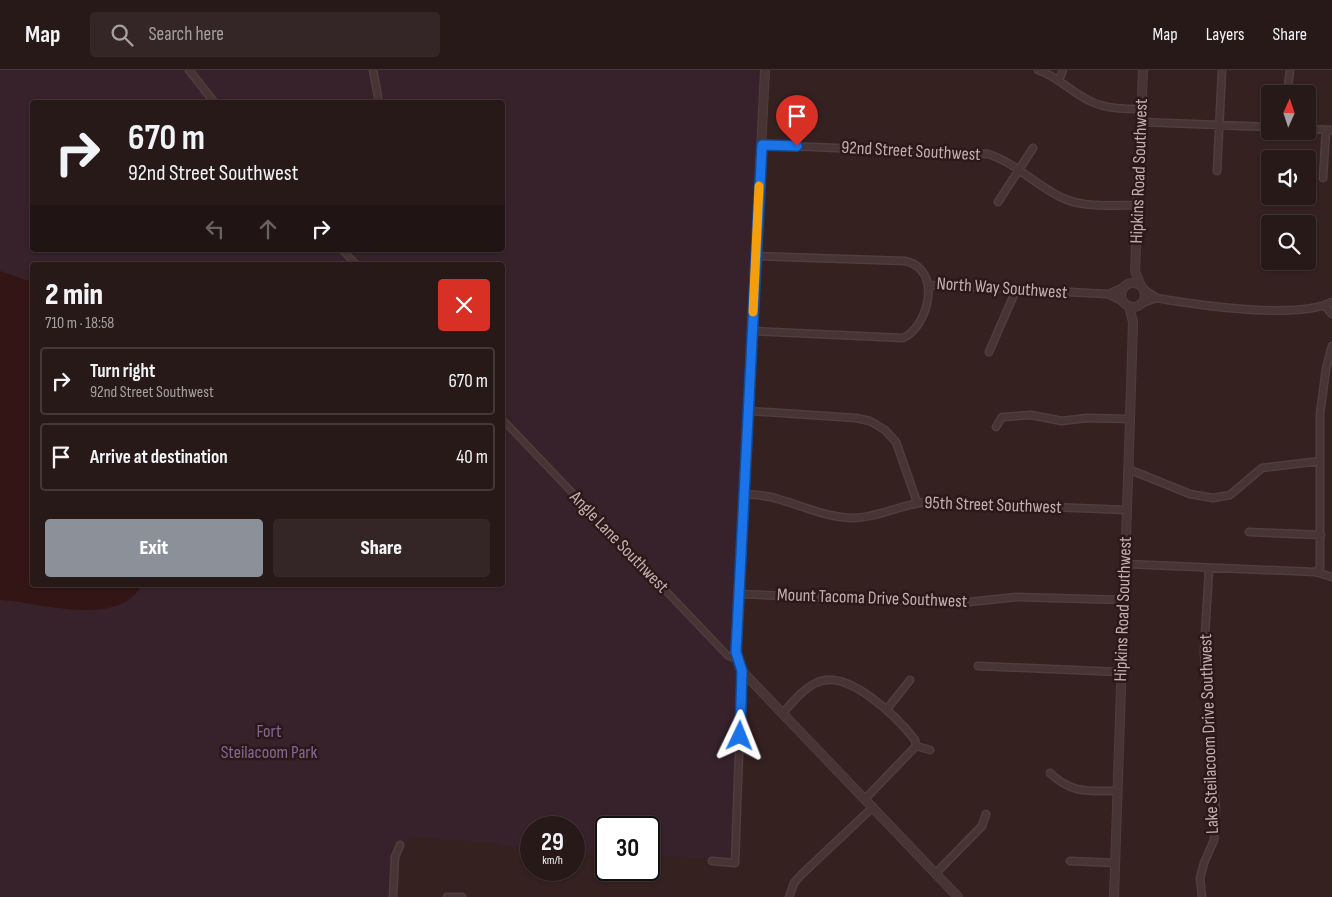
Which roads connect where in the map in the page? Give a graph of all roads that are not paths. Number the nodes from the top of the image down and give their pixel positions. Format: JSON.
{"nodes":[{"id":1,"x":189,"y":70,"type":"edge"},
{"id":2,"x":373,"y":70,"type":"edge"},
{"id":3,"x":765,"y":70,"type":"edge"},
{"id":4,"x":1038,"y":70,"type":"edge"},
{"id":5,"x":1063,"y":70,"type":"edge"},
{"id":6,"x":1143,"y":70,"type":"edge"},
{"id":7,"x":1222,"y":70,"type":"edge"},
{"id":8,"x":1290,"y":70,"type":"edge"},
{"id":9,"x":1059,"y":80,"type":"junction"},
{"id":10,"x":1288,"y":85,"type":"edge"},
{"id":11,"x":212,"y":100,"type":"edge"},
{"id":12,"x":379,"y":100,"type":"edge"},
{"id":13,"x":1142,"y":110,"type":"junction"},
{"id":14,"x":1142,"y":122,"type":"junction"},
{"id":15,"x":1220,"y":124,"type":"junction"},
{"id":16,"x":1261,"y":126,"type":"edge"},
{"id":17,"x":1316,"y":129,"type":"edge"},
{"id":18,"x":1329,"y":130,"type":"edge"},
{"id":19,"x":762,"y":145,"type":"junction"},
{"id":20,"x":1033,"y":148,"type":"dead end"},
{"id":21,"x":1019,"y":170,"type":"junction"},
{"id":22,"x":1217,"y":171,"type":"dead end"},
{"id":23,"x":1323,"y":178,"type":"dead end"},
{"id":24,"x":998,"y":202,"type":"dead end"},
{"id":25,"x":1138,"y":206,"type":"junction"},
{"id":26,"x":344,"y":252,"type":"edge"},
{"id":27,"x":756,"y":256,"type":"junction"},
{"id":28,"x":353,"y":262,"type":"edge"},
{"id":29,"x":1135,"y":271,"type":"junction"},
{"id":30,"x":930,"y":286,"type":"junction"},
{"id":31,"x":1125,"y":286,"type":"junction"},
{"id":32,"x":1142,"y":288,"type":"junction"},
{"id":33,"x":1016,"y":290,"type":"junction"},
{"id":34,"x":1108,"y":294,"type":"junction"},
{"id":35,"x":1158,"y":298,"type":"junction"},
{"id":36,"x":1332,"y":302,"type":"edge"},
{"id":37,"x":1126,"y":304,"type":"junction"},
{"id":38,"x":1140,"y":304,"type":"junction"},
{"id":39,"x":1324,"y":305,"type":"junction"},
{"id":40,"x":1332,"y":314,"type":"edge"},
{"id":41,"x":1133,"y":322,"type":"junction"},
{"id":42,"x":752,"y":331,"type":"junction"},
{"id":43,"x":1332,"y":346,"type":"edge"},
{"id":44,"x":989,"y":352,"type":"dead end"},
{"id":45,"x":1323,"y":382,"type":"junction"},
{"id":46,"x":1332,"y":383,"type":"edge"},
{"id":47,"x":749,"y":412,"type":"junction"},
{"id":48,"x":1130,"y":419,"type":"junction"},
{"id":49,"x":505,"y":422,"type":"edge"},
{"id":50,"x":996,"y":427,"type":"dead end"},
{"id":51,"x":1320,"y":461,"type":"junction"},
{"id":52,"x":1128,"y":469,"type":"junction"},
{"id":53,"x":744,"y":494,"type":"junction"},
{"id":54,"x":918,"y":502,"type":"junction"},
{"id":55,"x":1127,"y":510,"type":"junction"},
{"id":56,"x":1249,"y":532,"type":"dead end"},
{"id":57,"x":1321,"y":535,"type":"junction"},
{"id":58,"x":1126,"y":564,"type":"junction"},
{"id":59,"x":1209,"y":568,"type":"junction"},
{"id":60,"x":1315,"y":572,"type":"junction"},
{"id":61,"x":1332,"y":577,"type":"edge"},
{"id":62,"x":740,"y":594,"type":"junction"},
{"id":63,"x":1124,"y":600,"type":"junction"},
{"id":64,"x":738,"y":660,"type":"junction"},
{"id":65,"x":978,"y":666,"type":"dead end"},
{"id":66,"x":742,"y":671,"type":"junction"},
{"id":67,"x":1120,"y":672,"type":"junction"},
{"id":68,"x":910,"y":680,"type":"dead end"},
{"id":69,"x":887,"y":709,"type":"junction"},
{"id":70,"x":782,"y":714,"type":"junction"},
{"id":71,"x":916,"y":746,"type":"junction"},
{"id":72,"x":930,"y":750,"type":"dead end"},
{"id":73,"x":1050,"y":774,"type":"dead end"},
{"id":74,"x":1117,"y":791,"type":"junction"},
{"id":75,"x":865,"y":798,"type":"junction"},
{"id":76,"x":873,"y":807,"type":"junction"},
{"id":77,"x":986,"y":814,"type":"dead end"},
{"id":78,"x":400,"y":845,"type":"dead end"},
{"id":79,"x":712,"y":861,"type":"dead end"},
{"id":80,"x":1070,"y":861,"type":"dead end"},
{"id":81,"x":1115,"y":863,"type":"junction"},
{"id":82,"x":936,"y":873,"type":"junction"},
{"id":83,"x":393,"y":897,"type":"edge"},
{"id":84,"x":447,"y":897,"type":"edge"},
{"id":85,"x":462,"y":897,"type":"edge"},
{"id":86,"x":789,"y":897,"type":"edge"},
{"id":87,"x":958,"y":897,"type":"edge"},
{"id":88,"x":1114,"y":897,"type":"edge"},
{"id":89,"x":1202,"y":897,"type":"edge"}],
"edges":[{"from":1,"to":11,"type":"street"},
{"from":2,"to":12,"type":"street"},
{"from":3,"to":19,"type":"street"},
{"from":4,"to":9,"type":"street"},
{"from":5,"to":9,"type":"street"},
{"from":6,"to":13,"type":"street","name":"Hipkins Road Southwest"},
{"from":7,"to":15,"type":"street"},
{"from":8,"to":10,"type":"street"},
{"from":9,"to":13,"type":"street"},
{"from":13,"to":14,"type":"street","name":"Hipkins Road Southwest"},
{"from":14,"to":15,"type":"street"},
{"from":14,"to":25,"type":"street","name":"Hipkins Road Southwest"},
{"from":15,"to":16,"type":"street"},
{"from":15,"to":22,"type":"street"},
{"from":17,"to":18,"type":"street"},
{"from":18,"to":23,"type":"street"},
{"from":19,"to":21,"type":"street","name":"92nd Street Southwest"},
{"from":19,"to":27,"type":"street"},
{"from":20,"to":21,"type":"street"},
{"from":21,"to":24,"type":"street"},
{"from":21,"to":25,"type":"street","name":"92nd Street Southwest"},
{"from":25,"to":29,"type":"street","name":"Hipkins Road Southwest"},
{"from":26,"to":28,"type":"street"},
{"from":27,"to":30,"type":"street","name":"North Way Southwest"},
{"from":27,"to":42,"type":"street"},
{"from":29,"to":31,"type":"street","name":"Hipkins Road Southwest"},
{"from":29,"to":32,"type":"street","name":"Hipkins Road Southwest"},
{"from":30,"to":33,"type":"street","name":"North Way Southwest"},
{"from":30,"to":42,"type":"street"},
{"from":31,"to":32,"type":"street"},
{"from":31,"to":34,"type":"street","name":"North Way Southwest"},
{"from":31,"to":37,"type":"street"},
{"from":32,"to":35,"type":"street"},
{"from":32,"to":38,"type":"street"},
{"from":33,"to":34,"type":"street","name":"North Way Southwest"},
{"from":33,"to":44,"type":"street"},
{"from":34,"to":37,"type":"street","name":"North Way Southwest"},
{"from":35,"to":38,"type":"street"},
{"from":35,"to":39,"type":"street"},
{"from":36,"to":39,"type":"street"},
{"from":37,"to":38,"type":"street"},
{"from":37,"to":41,"type":"street","name":"Hipkins Road Southwest"},
{"from":38,"to":41,"type":"street","name":"Hipkins Road Southwest"},
{"from":39,"to":40,"type":"street"},
{"from":41,"to":48,"type":"street","name":"Hipkins Road Southwest"},
{"from":42,"to":47,"type":"street"},
{"from":43,"to":45,"type":"street"},
{"from":45,"to":46,"type":"street"},
{"from":45,"to":51,"type":"street"},
{"from":47,"to":53,"type":"street"},
{"from":47,"to":54,"type":"street"},
{"from":48,"to":50,"type":"street"},
{"from":48,"to":52,"type":"street","name":"Hipkins Road Southwest"},
{"from":49,"to":64,"type":"street","name":"Angle Lane Southwest"},
{"from":51,"to":52,"type":"street"},
{"from":51,"to":57,"type":"street"},
{"from":52,"to":55,"type":"street","name":"Hipkins Road Southwest"},
{"from":53,"to":54,"type":"street","name":"95th Street Southwest"},
{"from":53,"to":62,"type":"street"},
{"from":54,"to":55,"type":"street","name":"95th Street Southwest"},
{"from":55,"to":58,"type":"street","name":"Hipkins Road Southwest"},
{"from":56,"to":57,"type":"street"},
{"from":57,"to":60,"type":"street"},
{"from":58,"to":59,"type":"street"},
{"from":58,"to":63,"type":"street","name":"Hipkins Road Southwest"},
{"from":59,"to":60,"type":"street"},
{"from":59,"to":89,"type":"street","name":"Lake Steilacoom Drive Southwest"},
{"from":60,"to":61,"type":"street"},
{"from":62,"to":63,"type":"street","name":"Mount Tacoma Drive Southwest"},
{"from":62,"to":64,"type":"street"},
{"from":63,"to":67,"type":"street","name":"Hipkins Road Southwest"},
{"from":64,"to":66,"type":"street"},
{"from":65,"to":67,"type":"street"},
{"from":66,"to":70,"type":"street"},
{"from":66,"to":79,"type":"street"},
{"from":67,"to":74,"type":"street","name":"Hipkins Road Southwest"},
{"from":68,"to":69,"type":"street"},
{"from":69,"to":70,"type":"street"},
{"from":69,"to":71,"type":"street"},
{"from":70,"to":75,"type":"street"},
{"from":71,"to":72,"type":"street"},
{"from":71,"to":75,"type":"street"},
{"from":73,"to":74,"type":"street"},
{"from":74,"to":81,"type":"street","name":"Hipkins Road Southwest"},
{"from":75,"to":76,"type":"street"},
{"from":76,"to":82,"type":"street"},
{"from":76,"to":86,"type":"street"},
{"from":77,"to":82,"type":"street"},
{"from":78,"to":83,"type":"street"},
{"from":80,"to":81,"type":"street"},
{"from":81,"to":88,"type":"street","name":"Hipkins Road Southwest"},
{"from":82,"to":87,"type":"street"},
{"from":84,"to":85,"type":"street"}]}
